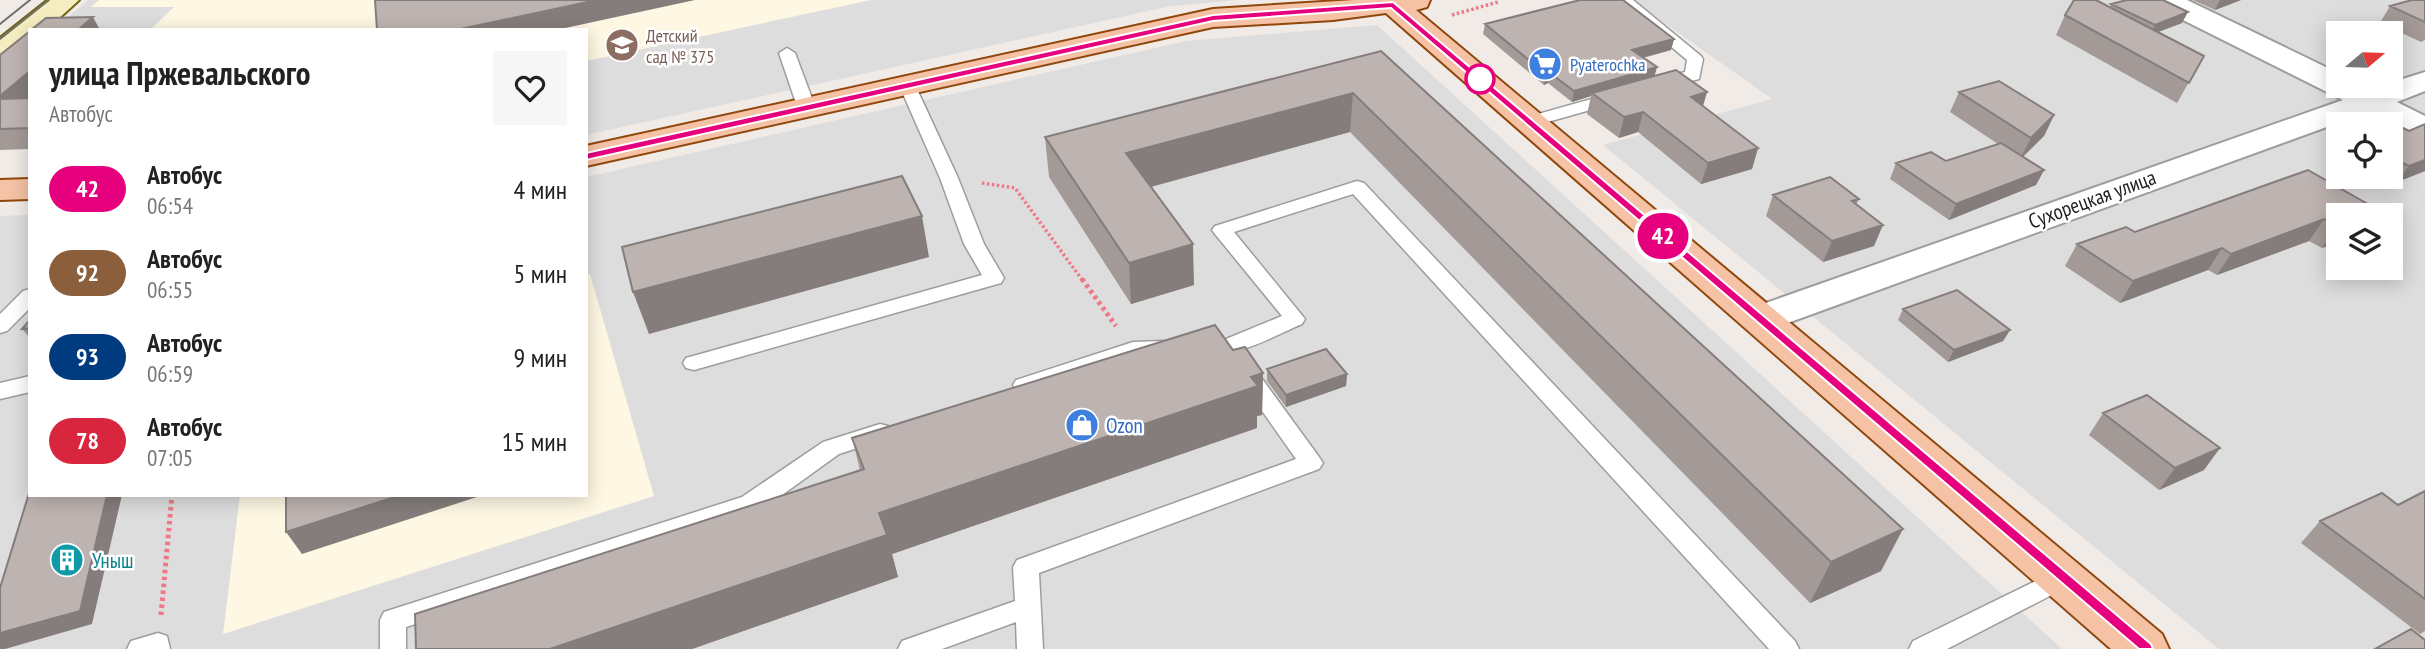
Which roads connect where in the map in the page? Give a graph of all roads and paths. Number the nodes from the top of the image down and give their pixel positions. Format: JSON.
{"nodes":[{"id":1,"x":65,"y":0,"type":"edge"},
{"id":2,"x":1624,"y":0,"type":"edge"},
{"id":3,"x":2165,"y":0,"type":"edge"},
{"id":4,"x":1498,"y":2,"type":"dead end"},
{"id":5,"x":1413,"y":5,"type":"edge"},
{"id":6,"x":31,"y":28,"type":"edge"},
{"id":7,"x":28,"y":30,"type":"edge"},
{"id":8,"x":0,"y":53,"type":"edge"},
{"id":9,"x":786,"y":53,"type":"dead end"},
{"id":10,"x":2425,"y":81,"type":"edge"},
{"id":11,"x":908,"y":87,"type":"junction"},
{"id":12,"x":2367,"y":101,"type":"junction"},
{"id":13,"x":807,"y":109,"type":"junction"},
{"id":14,"x":1530,"y":122,"type":"junction"},
{"id":15,"x":2425,"y":128,"type":"edge"},
{"id":16,"x":588,"y":156,"type":"edge"},
{"id":17,"x":949,"y":178,"type":"junction"},
{"id":18,"x":28,"y":189,"type":"edge"},
{"id":19,"x":0,"y":190,"type":"edge"},
{"id":20,"x":28,"y":298,"type":"edge"},
{"id":21,"x":1760,"y":319,"type":"junction"},
{"id":22,"x":0,"y":326,"type":"edge"},
{"id":23,"x":1228,"y":346,"type":"junction"},
{"id":24,"x":1133,"y":349,"type":"junction"},
{"id":25,"x":694,"y":363,"type":"dead end"},
{"id":26,"x":28,"y":384,"type":"edge"},
{"id":27,"x":0,"y":391,"type":"edge"},
{"id":28,"x":1002,"y":392,"type":"edge"},
{"id":29,"x":897,"y":426,"type":"edge"},
{"id":30,"x":172,"y":497,"type":"edge"},
{"id":31,"x":2062,"y":578,"type":"junction"},
{"id":32,"x":1028,"y":607,"type":"junction"},
{"id":33,"x":151,"y":647,"type":"edge"},
{"id":34,"x":393,"y":649,"type":"edge"},
{"id":35,"x":912,"y":649,"type":"edge"},
{"id":36,"x":1030,"y":649,"type":"edge"},
{"id":37,"x":1786,"y":649,"type":"edge"},
{"id":38,"x":1922,"y":649,"type":"edge"},
{"id":39,"x":2145,"y":649,"type":"edge"}],
"edges":[{"from":1,"to":6,"type":"street"},
{"from":2,"to":14,"type":"lane"},
{"from":3,"to":12,"type":"street"},
{"from":4,"to":5,"type":"path"},
{"from":5,"to":11,"type":"main road"},
{"from":5,"to":14,"type":"main road"},
{"from":7,"to":8,"type":"street"},
{"from":9,"to":13,"type":"lane"},
{"from":10,"to":12,"type":"street","name":"Сухорецкая улица"},
{"from":11,"to":13,"type":"main road"},
{"from":11,"to":17,"type":"lane"},
{"from":12,"to":15,"type":"street"},
{"from":12,"to":21,"type":"street","name":"Сухорецкая улица"},
{"from":13,"to":16,"type":"main road"},
{"from":14,"to":21,"type":"main road"},
{"from":17,"to":24,"type":"path"},
{"from":17,"to":25,"type":"lane"},
{"from":18,"to":19,"type":"main road"},
{"from":20,"to":22,"type":"lane"},
{"from":21,"to":31,"type":"main road"},
{"from":23,"to":24,"type":"lane"},
{"from":23,"to":32,"type":"lane"},
{"from":23,"to":37,"type":"lane"},
{"from":24,"to":28,"type":"lane"},
{"from":26,"to":27,"type":"lane"},
{"from":29,"to":34,"type":"lane"},
{"from":30,"to":33,"type":"path"},
{"from":31,"to":38,"type":"lane"},
{"from":31,"to":39,"type":"main road"},
{"from":32,"to":35,"type":"lane"},
{"from":32,"to":36,"type":"lane"}]}
